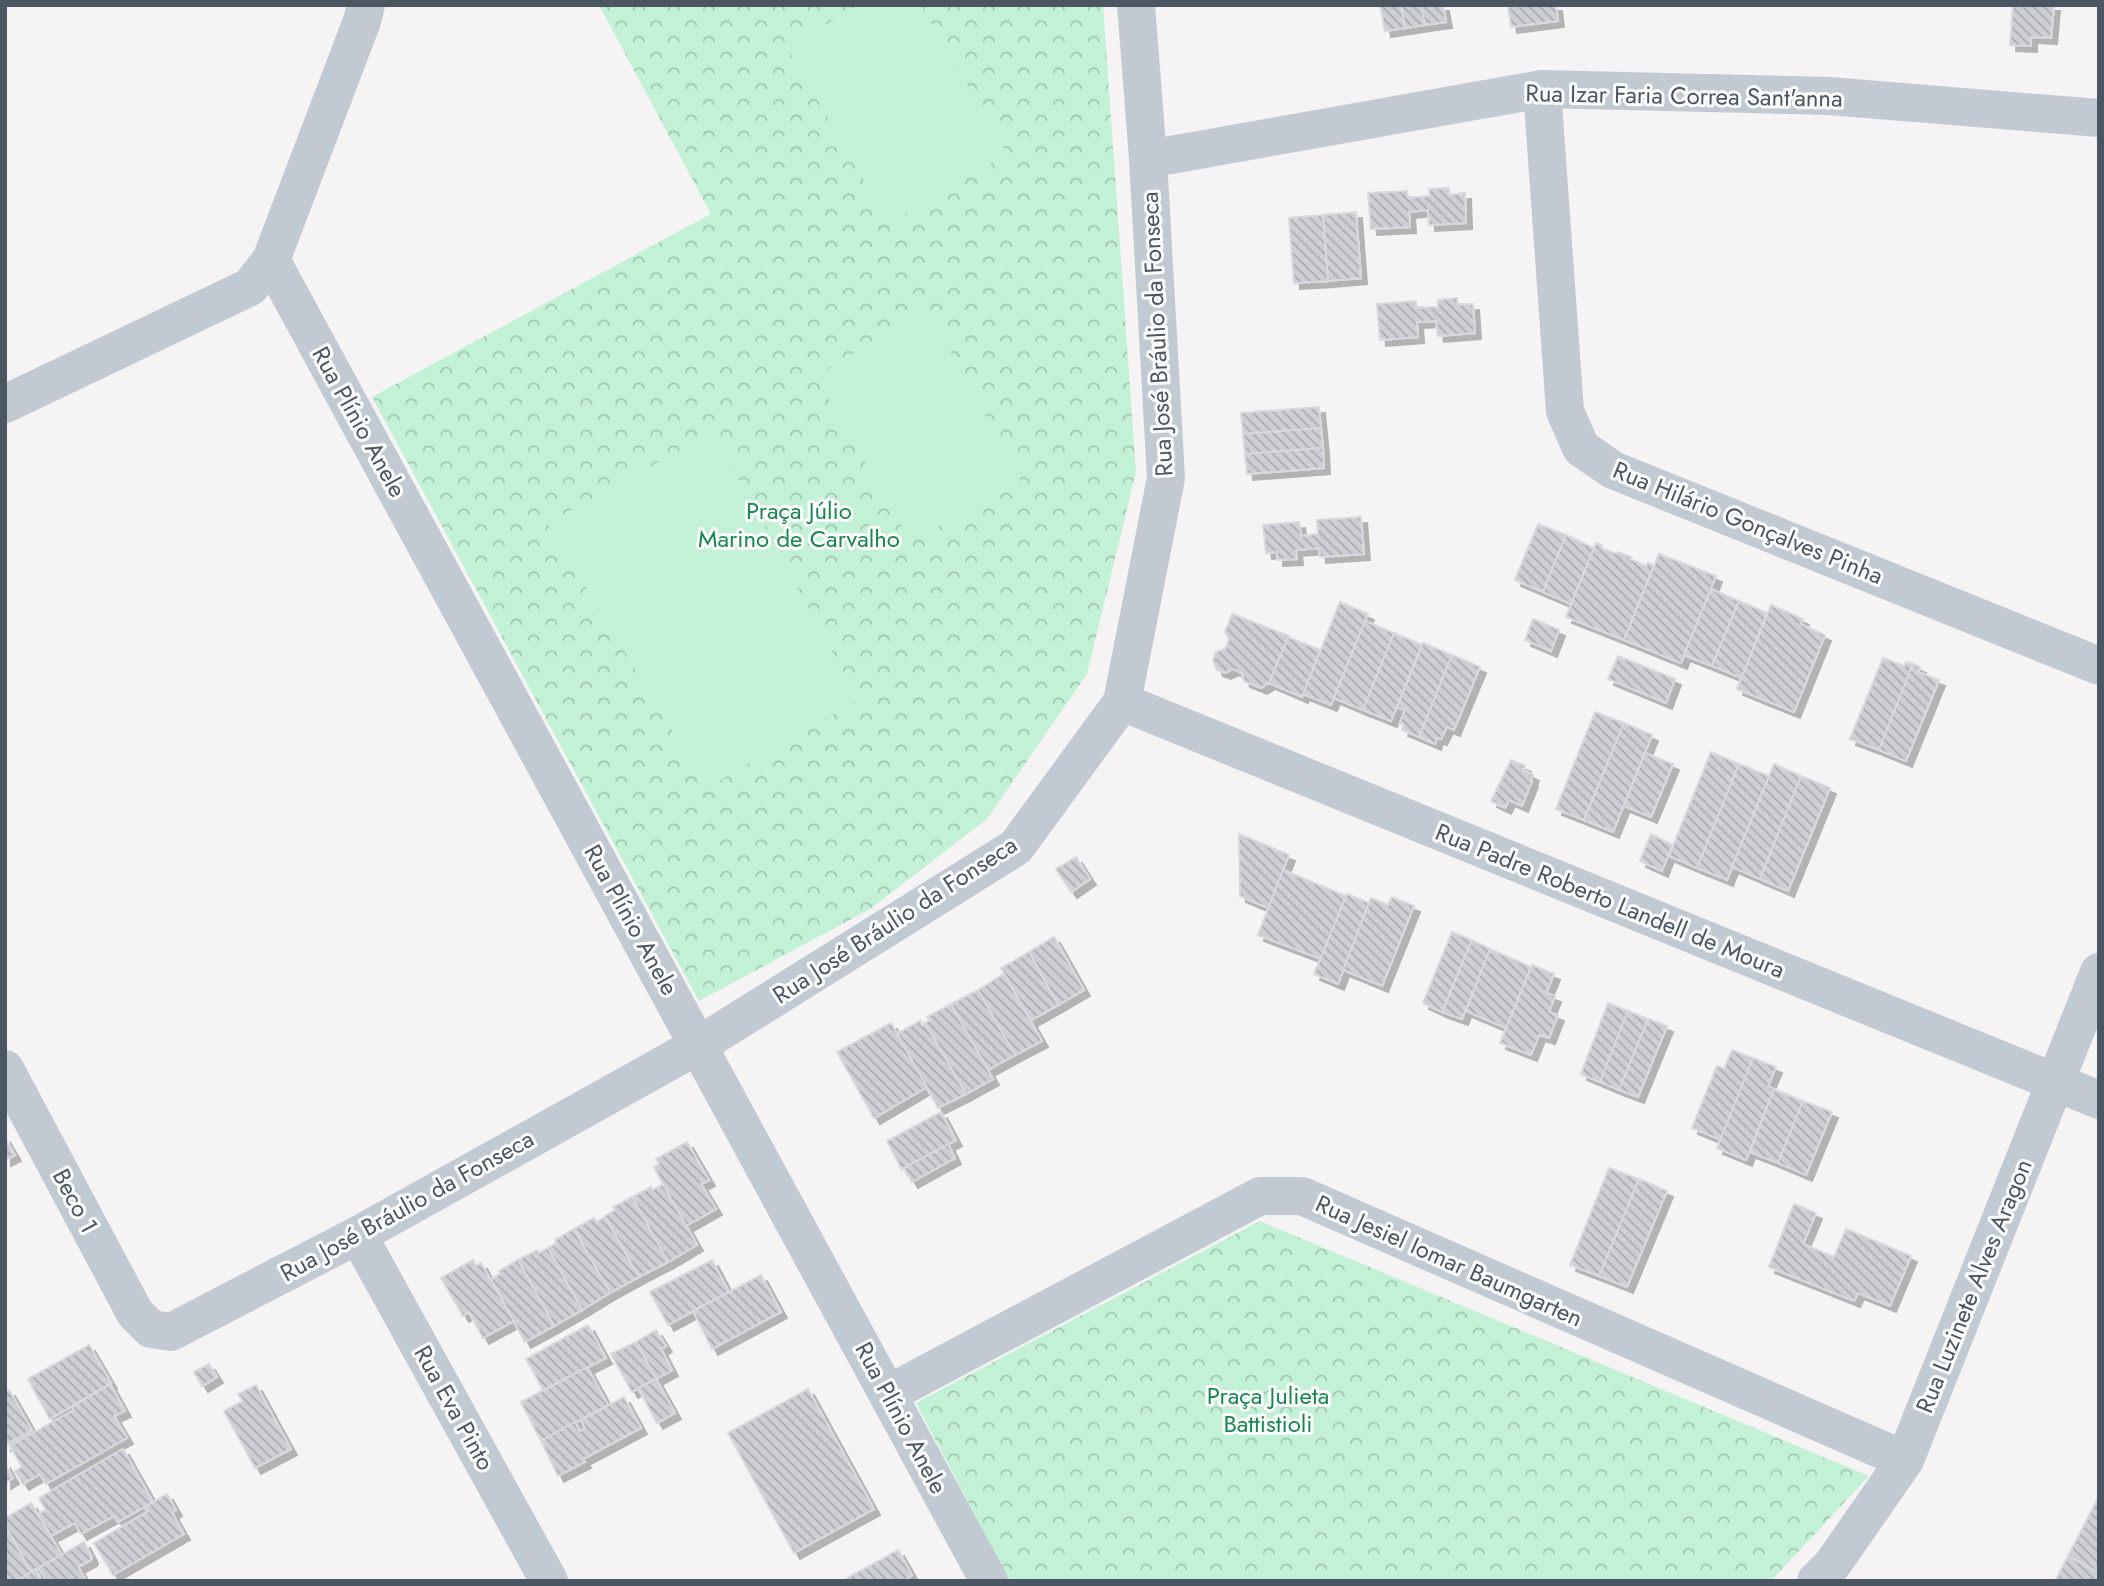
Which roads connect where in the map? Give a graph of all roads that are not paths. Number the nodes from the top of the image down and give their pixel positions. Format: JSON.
{"nodes":[{"id":1,"x":366,"y":5,"type":"edge"},
{"id":2,"x":1136,"y":5,"type":"edge"},
{"id":3,"x":1542,"y":89,"type":"junction"},
{"id":4,"x":2099,"y":117,"type":"edge"},
{"id":5,"x":1148,"y":159,"type":"junction"},
{"id":6,"x":271,"y":260,"type":"junction"},
{"id":7,"x":5,"y":404,"type":"edge"},
{"id":8,"x":2099,"y":666,"type":"edge"},
{"id":9,"x":1122,"y":702,"type":"junction"},
{"id":10,"x":2099,"y":972,"type":"edge"},
{"id":11,"x":699,"y":1045,"type":"junction"},
{"id":12,"x":5,"y":1069,"type":"edge"},
{"id":13,"x":2055,"y":1082,"type":"junction"},
{"id":14,"x":2099,"y":1100,"type":"edge"},
{"id":15,"x":358,"y":1235,"type":"junction"},
{"id":16,"x":151,"y":1329,"type":"joint"},
{"id":17,"x":888,"y":1394,"type":"junction"},
{"id":18,"x":1905,"y":1460,"type":"junction"},
{"id":19,"x":549,"y":1581,"type":"edge"},
{"id":20,"x":989,"y":1581,"type":"edge"},
{"id":21,"x":1816,"y":1581,"type":"edge"}],
"edges":[{"from":1,"to":6,"type":"street"},
{"from":2,"to":5,"type":"street","name":"Rua José Bráulio da Fonseca"},
{"from":3,"to":4,"type":"street","name":"Rua Izar Faria Correa Sant'anna"},
{"from":3,"to":5,"type":"street","name":"Rua Izar Faria Correa Sant'anna"},
{"from":3,"to":8,"type":"street","name":"Rua Hilário Gonçalves Pinha"},
{"from":5,"to":9,"type":"street","name":"Rua José Bráulio da Fonseca"},
{"from":6,"to":7,"type":"street"},
{"from":6,"to":11,"type":"street","name":"Rua Plínio Anele"},
{"from":9,"to":11,"type":"street","name":"Rua José Bráulio da Fonseca"},
{"from":9,"to":13,"type":"street","name":"Rua Padre Roberto Landell de Moura"},
{"from":10,"to":13,"type":"street","name":"Rua Luzinete Alves Aragon"},
{"from":11,"to":15,"type":"street","name":"Rua José Bráulio da Fonseca"},
{"from":11,"to":17,"type":"street","name":"Rua Plínio Anele"},
{"from":12,"to":16,"type":"street","name":"Beco 1"},
{"from":13,"to":14,"type":"street","name":"Rua Padre Roberto Landell de Moura"},
{"from":13,"to":18,"type":"street","name":"Rua Luzinete Alves Aragon"},
{"from":15,"to":16,"type":"street","name":"Rua José Bráulio da Fonseca"},
{"from":15,"to":19,"type":"street","name":"Rua Eva Pinto"},
{"from":17,"to":18,"type":"street","name":"Rua Jesiel Iomar Baumgarten"},
{"from":17,"to":20,"type":"street","name":"Rua Plínio Anele"},
{"from":18,"to":21,"type":"street","name":"Rua Luzinete Alves Aragon"}]}
